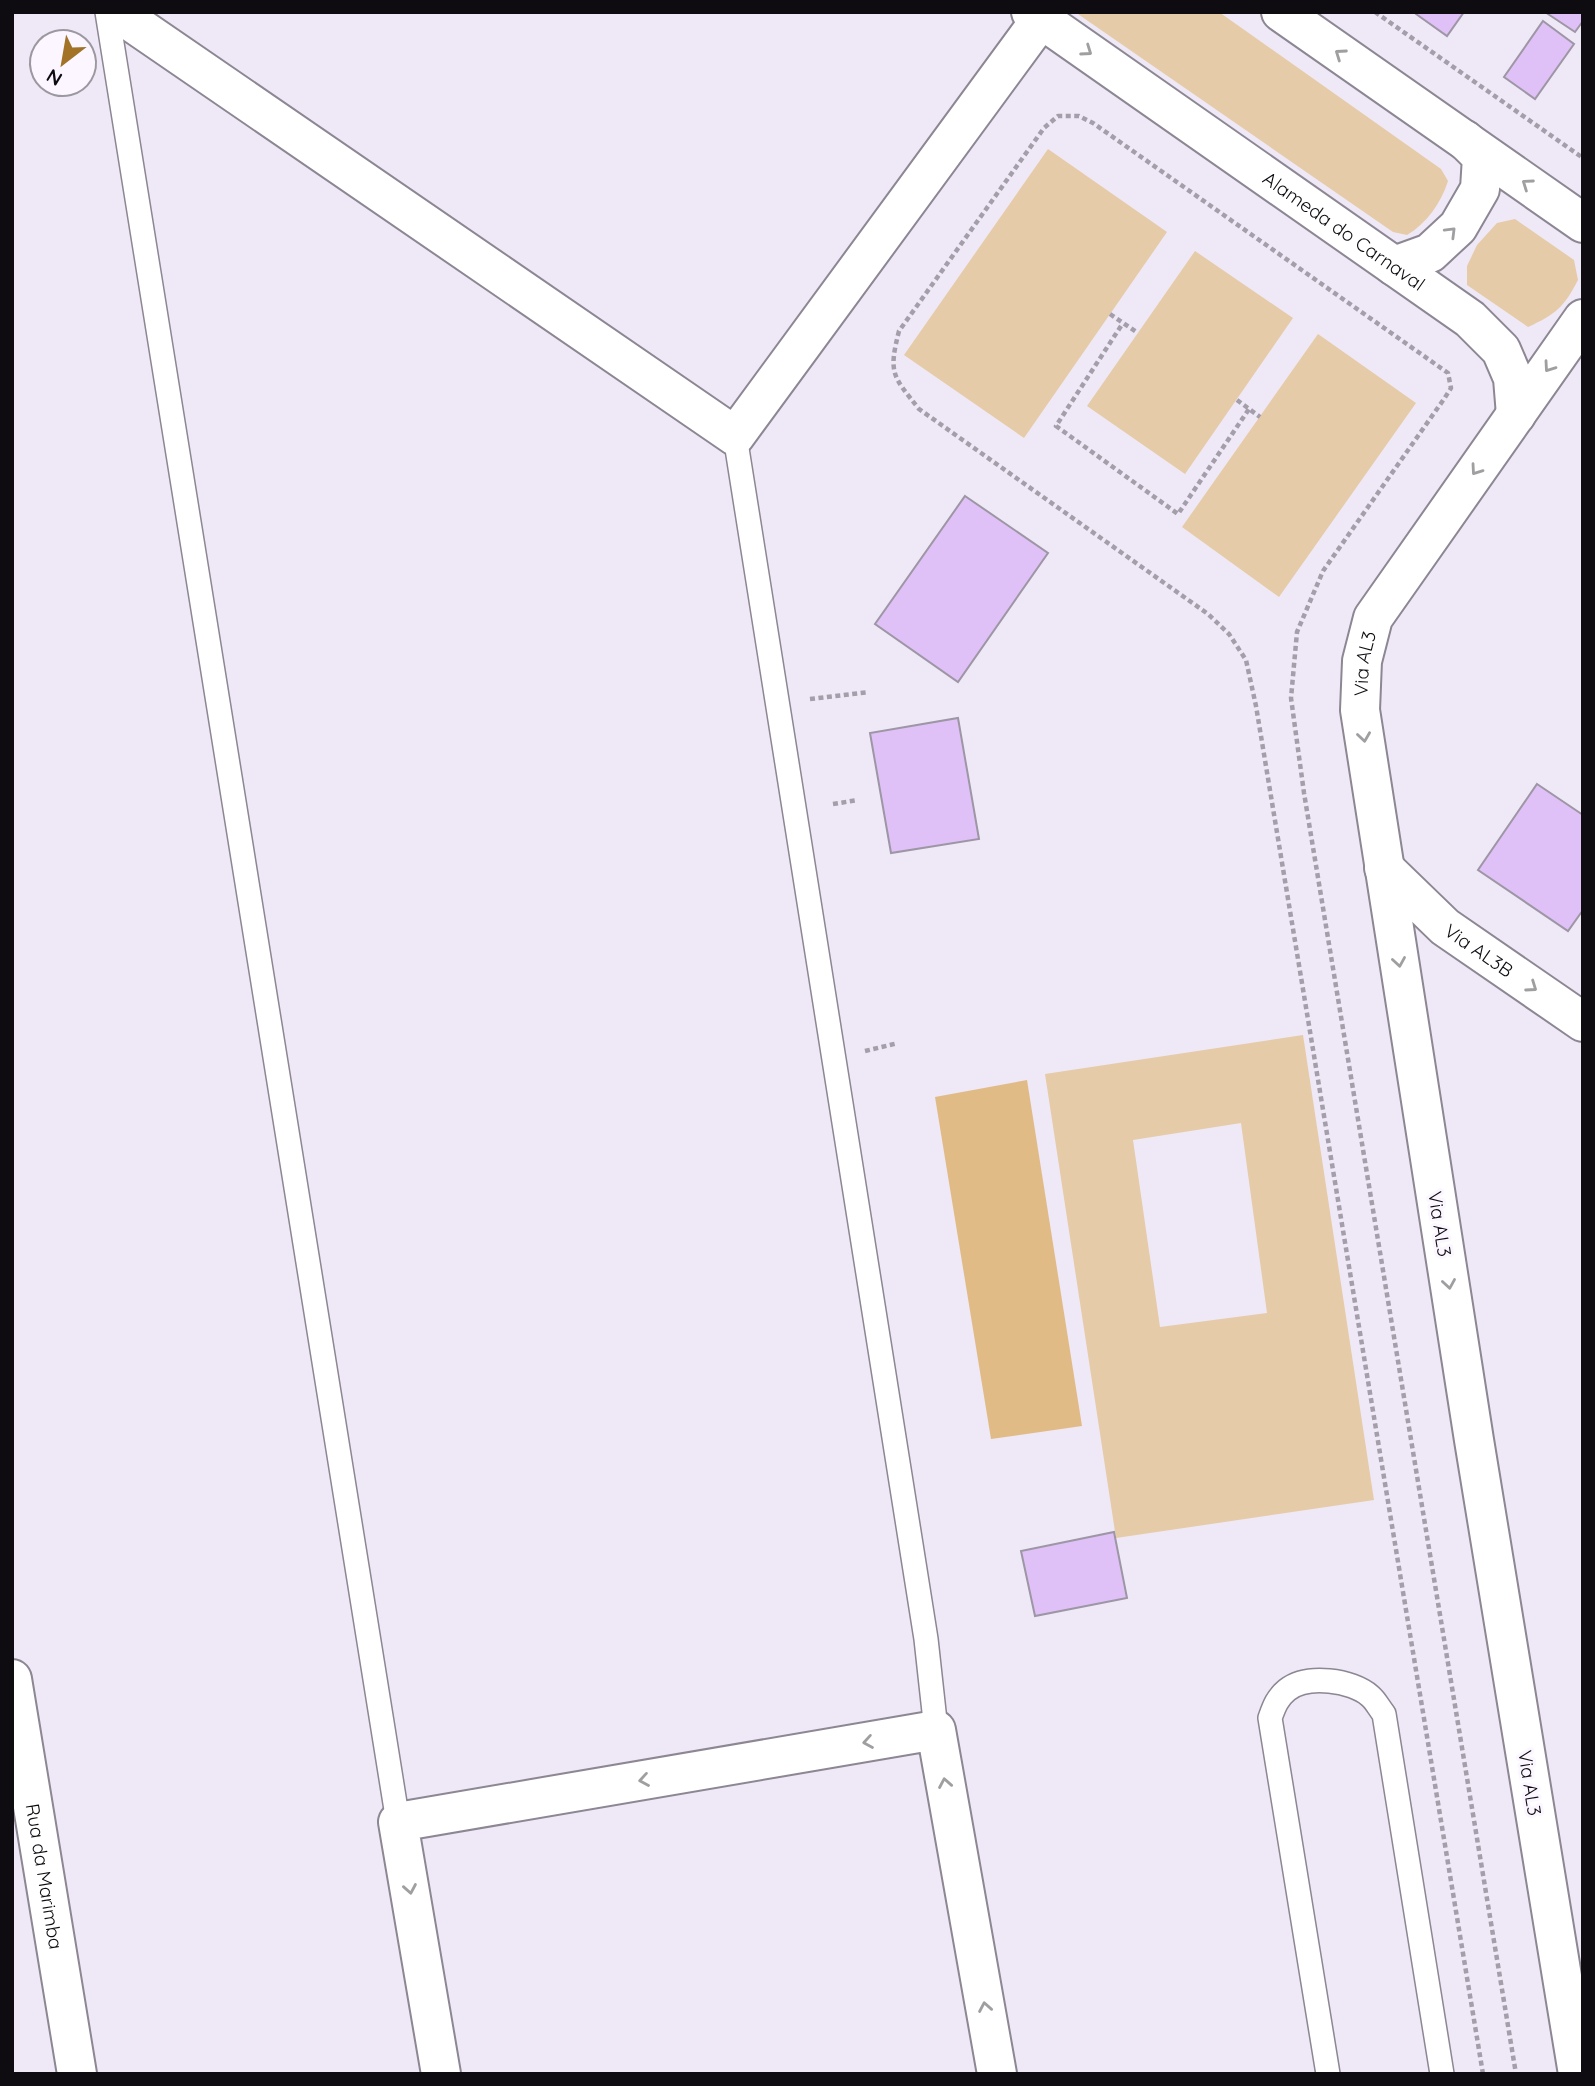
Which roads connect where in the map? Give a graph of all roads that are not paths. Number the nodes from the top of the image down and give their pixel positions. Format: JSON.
{"nodes":[{"id":1,"x":107,"y":12,"type":"edge"},
{"id":2,"x":117,"y":12,"type":"edge"},
{"id":3,"x":1281,"y":12,"type":"edge"},
{"id":4,"x":1036,"y":16,"type":"edge"},
{"id":5,"x":1465,"y":140,"type":"junction"},
{"id":6,"x":1583,"y":223,"type":"edge"},
{"id":7,"x":1394,"y":266,"type":"junction"},
{"id":8,"x":1583,"y":319,"type":"edge"},
{"id":9,"x":1516,"y":415,"type":"junction"},
{"id":10,"x":735,"y":436,"type":"junction"},
{"id":11,"x":1384,"y":868,"type":"junction"},
{"id":12,"x":1583,"y":1022,"type":"edge"},
{"id":13,"x":12,"y":1679,"type":"edge"},
{"id":14,"x":936,"y":1730,"type":"junction"},
{"id":15,"x":398,"y":1822,"type":"junction"},
{"id":16,"x":64,"y":1997,"type":"junction"},
{"id":17,"x":61,"y":2074,"type":"edge"},
{"id":18,"x":77,"y":2074,"type":"edge"},
{"id":19,"x":441,"y":2074,"type":"edge"},
{"id":20,"x":997,"y":2074,"type":"edge"},
{"id":21,"x":1328,"y":2074,"type":"edge"},
{"id":22,"x":1442,"y":2074,"type":"edge"},
{"id":23,"x":1578,"y":2074,"type":"edge"}],
"edges":[{"from":1,"to":15,"type":"lane"},
{"from":2,"to":10,"type":"street"},
{"from":5,"to":3,"type":"street","one_way":true},
{"from":4,"to":7,"type":"street","name":"Alameda do Carnaval","one_way":true},
{"from":4,"to":10,"type":"street"},
{"from":6,"to":5,"type":"street","one_way":true},
{"from":7,"to":5,"type":"street","one_way":true},
{"from":7,"to":9,"type":"street","name":"Alameda do Carnaval"},
{"from":8,"to":9,"type":"street","one_way":true},
{"from":9,"to":11,"type":"street","name":"Via AL3","one_way":true},
{"from":10,"to":14,"type":"lane"},
{"from":11,"to":12,"type":"street","name":"Via AL3B","one_way":true},
{"from":11,"to":23,"type":"street","name":"Via AL3","one_way":true},
{"from":13,"to":16,"type":"street","name":"Rua da Marimba"},
{"from":14,"to":15,"type":"street","one_way":true},
{"from":20,"to":14,"type":"street","one_way":true},
{"from":15,"to":19,"type":"street","one_way":true},
{"from":16,"to":17,"type":"street"},
{"from":16,"to":18,"type":"street","name":"Rua da Marimba"},
{"from":21,"to":22,"type":"lane"}]}
